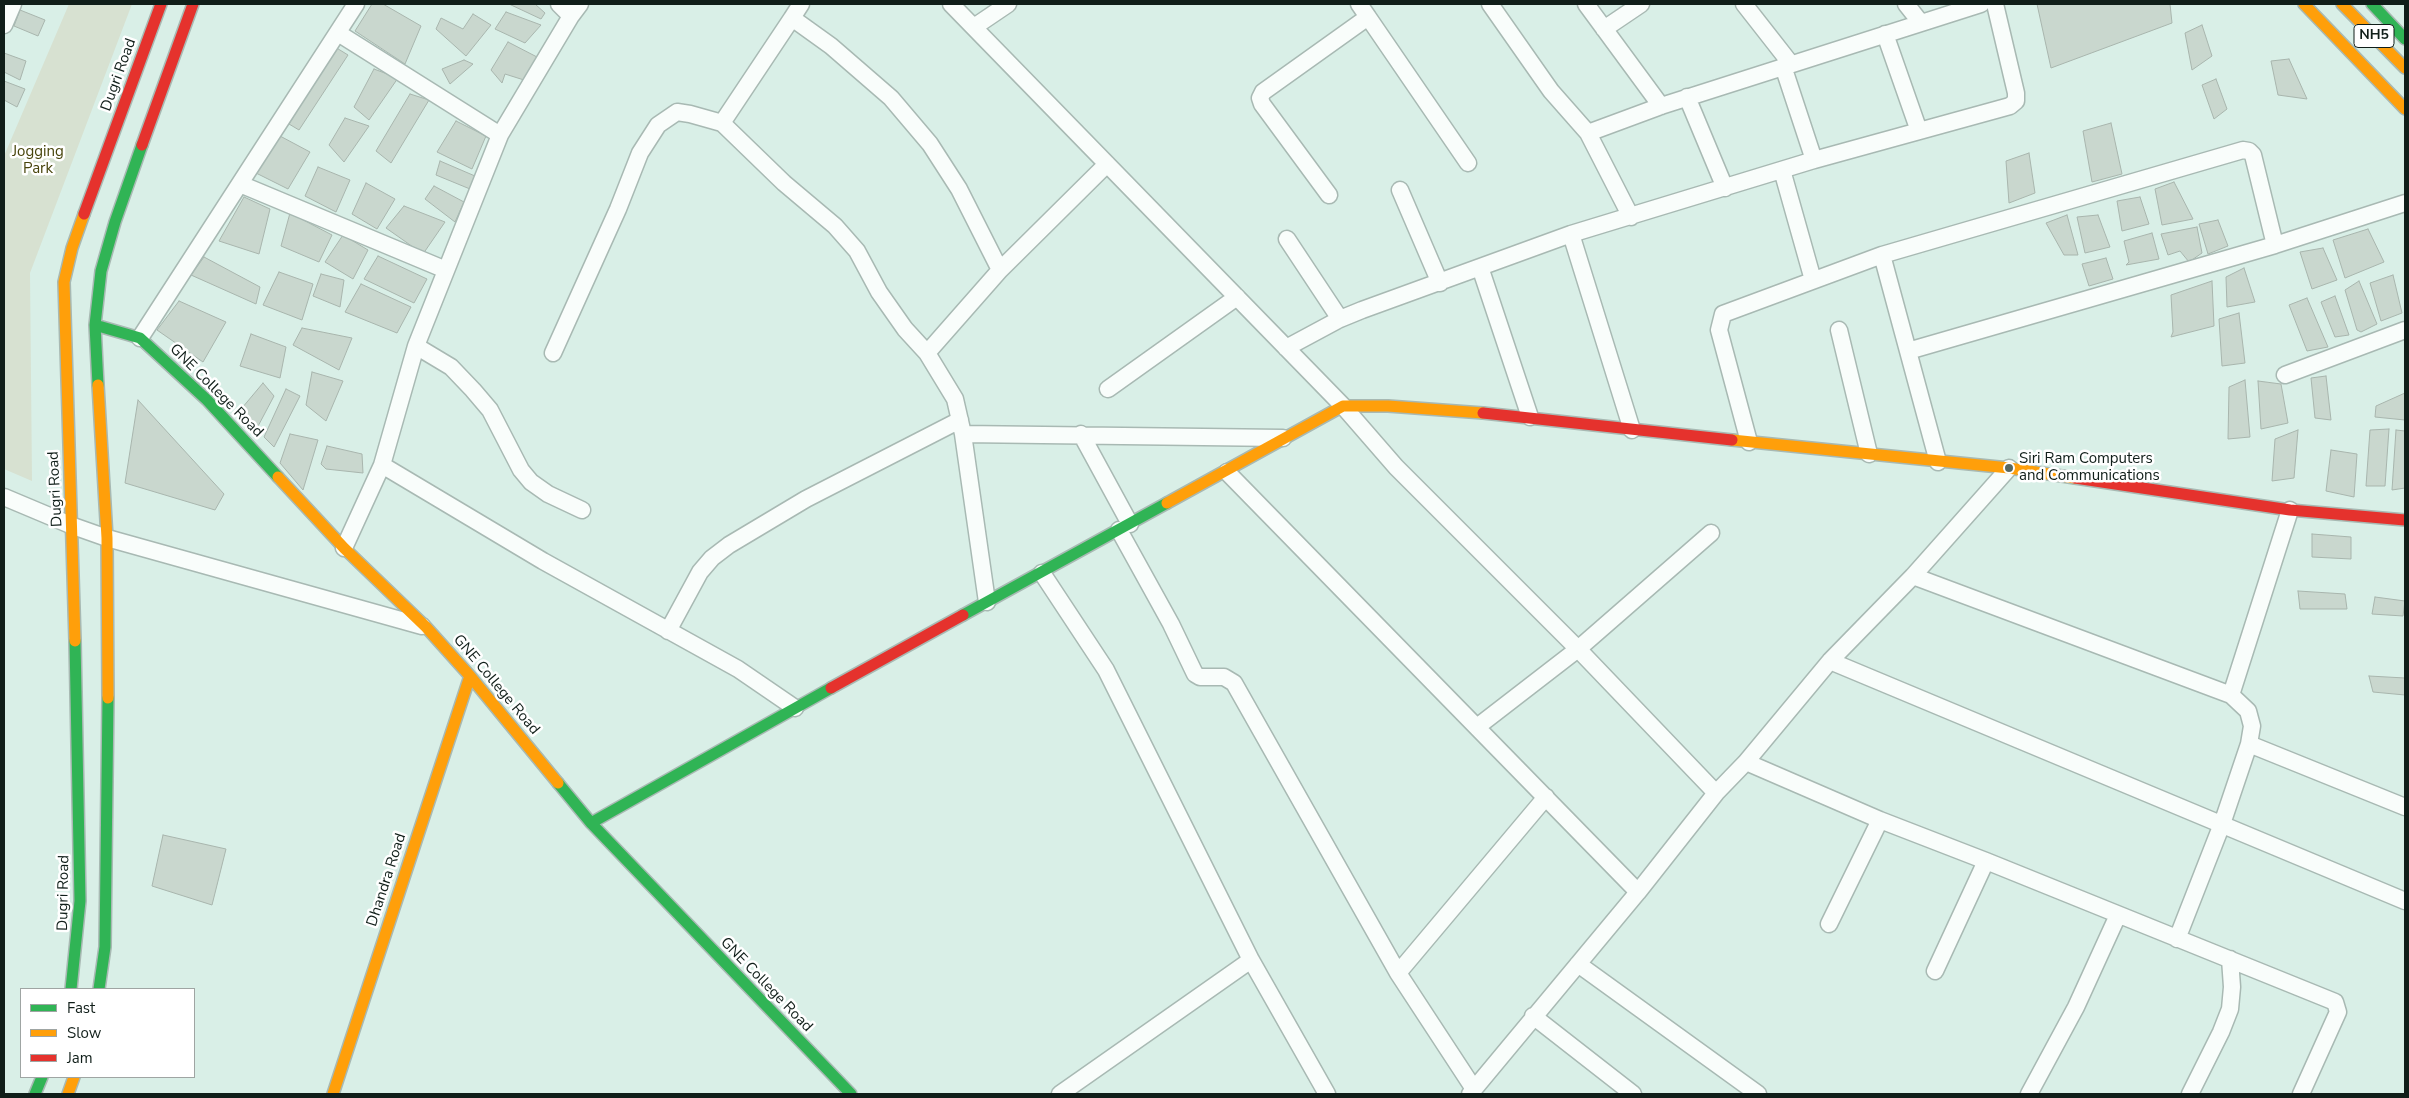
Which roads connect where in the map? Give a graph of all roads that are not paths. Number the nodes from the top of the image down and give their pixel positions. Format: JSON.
{"nodes":[{"id":1,"x":13,"y":4,"type":"edge"},
{"id":2,"x":161,"y":4,"type":"edge"},
{"id":3,"x":193,"y":4,"type":"edge"},
{"id":4,"x":356,"y":4,"type":"edge"},
{"id":5,"x":559,"y":4,"type":"edge"},
{"id":6,"x":951,"y":4,"type":"edge"},
{"id":7,"x":1008,"y":4,"type":"edge"},
{"id":8,"x":1359,"y":4,"type":"edge"},
{"id":9,"x":1490,"y":4,"type":"edge"},
{"id":10,"x":1586,"y":4,"type":"edge"},
{"id":11,"x":1641,"y":4,"type":"edge"},
{"id":12,"x":1744,"y":4,"type":"edge"},
{"id":13,"x":1906,"y":4,"type":"edge"},
{"id":14,"x":1981,"y":4,"type":"edge"},
{"id":15,"x":1995,"y":4,"type":"edge"},
{"id":16,"x":2304,"y":4,"type":"edge"},
{"id":17,"x":2342,"y":4,"type":"edge"},
{"id":18,"x":2372,"y":4,"type":"edge"},
{"id":19,"x":576,"y":10,"type":"edge"},
{"id":20,"x":796,"y":11,"type":"edge"},
{"id":21,"x":1368,"y":17,"type":"junction"},
{"id":22,"x":1921,"y":22,"type":"junction"},
{"id":23,"x":4,"y":25,"type":"edge"},
{"id":24,"x":974,"y":28,"type":"junction"},
{"id":25,"x":1604,"y":29,"type":"junction"},
{"id":26,"x":338,"y":33,"type":"junction"},
{"id":27,"x":1886,"y":34,"type":"junction"},
{"id":28,"x":2405,"y":40,"type":"edge"},
{"id":29,"x":1787,"y":65,"type":"junction"},
{"id":30,"x":2405,"y":68,"type":"edge"},
{"id":31,"x":1687,"y":97,"type":"junction"},
{"id":32,"x":1661,"y":106,"type":"junction"},
{"id":33,"x":2405,"y":108,"type":"edge"},
{"id":34,"x":722,"y":123,"type":"junction"},
{"id":35,"x":1919,"y":131,"type":"junction"},
{"id":36,"x":1588,"y":133,"type":"junction"},
{"id":37,"x":500,"y":135,"type":"junction"},
{"id":38,"x":1814,"y":160,"type":"junction"},
{"id":39,"x":1468,"y":162,"type":"dead end"},
{"id":40,"x":1107,"y":164,"type":"junction"},
{"id":41,"x":1782,"y":170,"type":"junction"},
{"id":42,"x":240,"y":184,"type":"junction"},
{"id":43,"x":1725,"y":188,"type":"junction"},
{"id":44,"x":1400,"y":190,"type":"dead end"},
{"id":45,"x":1329,"y":195,"type":"dead end"},
{"id":46,"x":2405,"y":203,"type":"edge"},
{"id":47,"x":1631,"y":218,"type":"junction"},
{"id":48,"x":1572,"y":234,"type":"junction"},
{"id":49,"x":1287,"y":239,"type":"dead end"},
{"id":50,"x":2276,"y":245,"type":"junction"},
{"id":51,"x":1882,"y":255,"type":"junction"},
{"id":52,"x":1480,"y":267,"type":"junction"},
{"id":53,"x":446,"y":270,"type":"junction"},
{"id":54,"x":1000,"y":270,"type":"junction"},
{"id":55,"x":1813,"y":280,"type":"junction"},
{"id":56,"x":1440,"y":283,"type":"junction"},
{"id":57,"x":1237,"y":297,"type":"junction"},
{"id":58,"x":1340,"y":319,"type":"junction"},
{"id":59,"x":95,"y":325,"type":"junction"},
{"id":60,"x":1839,"y":330,"type":"dead end"},
{"id":61,"x":2405,"y":330,"type":"edge"},
{"id":62,"x":140,"y":338,"type":"junction"},
{"id":63,"x":416,"y":346,"type":"junction"},
{"id":64,"x":1286,"y":348,"type":"junction"},
{"id":65,"x":1908,"y":351,"type":"junction"},
{"id":66,"x":927,"y":353,"type":"junction"},
{"id":67,"x":553,"y":354,"type":"dead end"},
{"id":68,"x":2286,"y":375,"type":"dead end"},
{"id":69,"x":1108,"y":389,"type":"dead end"},
{"id":70,"x":1343,"y":406,"type":"junction"},
{"id":71,"x":1530,"y":417,"type":"junction"},
{"id":72,"x":961,"y":427,"type":"junction"},
{"id":73,"x":1632,"y":430,"type":"junction"},
{"id":74,"x":1081,"y":434,"type":"junction"},
{"id":75,"x":1284,"y":438,"type":"junction"},
{"id":76,"x":1749,"y":442,"type":"junction"},
{"id":77,"x":1869,"y":454,"type":"junction"},
{"id":78,"x":1938,"y":462,"type":"junction"},
{"id":79,"x":382,"y":465,"type":"junction"},
{"id":80,"x":2008,"y":468,"type":"junction"},
{"id":81,"x":1227,"y":472,"type":"junction"},
{"id":82,"x":4,"y":496,"type":"edge"},
{"id":83,"x":582,"y":510,"type":"dead end"},
{"id":84,"x":2290,"y":510,"type":"junction"},
{"id":85,"x":2405,"y":520,"type":"edge"},
{"id":86,"x":73,"y":526,"type":"junction"},
{"id":87,"x":1124,"y":527,"type":"junction"},
{"id":88,"x":1711,"y":533,"type":"dead end"},
{"id":89,"x":108,"y":538,"type":"junction"},
{"id":90,"x":344,"y":548,"type":"junction"},
{"id":91,"x":1042,"y":573,"type":"junction"},
{"id":92,"x":1913,"y":576,"type":"junction"},
{"id":93,"x":987,"y":602,"type":"junction"},
{"id":94,"x":426,"y":627,"type":"junction"},
{"id":95,"x":668,"y":631,"type":"junction"},
{"id":96,"x":1578,"y":649,"type":"junction"},
{"id":97,"x":1830,"y":661,"type":"junction"},
{"id":98,"x":470,"y":676,"type":"junction"},
{"id":99,"x":2231,"y":695,"type":"junction"},
{"id":100,"x":795,"y":708,"type":"junction"},
{"id":101,"x":1477,"y":727,"type":"junction"},
{"id":102,"x":2249,"y":744,"type":"junction"},
{"id":103,"x":1746,"y":762,"type":"junction"},
{"id":104,"x":1716,"y":793,"type":"junction"},
{"id":105,"x":1546,"y":797,"type":"junction"},
{"id":106,"x":2405,"y":806,"type":"edge"},
{"id":107,"x":1880,"y":820,"type":"junction"},
{"id":108,"x":591,"y":823,"type":"junction"},
{"id":109,"x":2222,"y":824,"type":"junction"},
{"id":110,"x":1986,"y":861,"type":"junction"},
{"id":111,"x":1638,"y":892,"type":"junction"},
{"id":112,"x":2405,"y":902,"type":"edge"},
{"id":113,"x":2118,"y":915,"type":"junction"},
{"id":114,"x":1829,"y":924,"type":"dead end"},
{"id":115,"x":2177,"y":939,"type":"junction"},
{"id":116,"x":2230,"y":959,"type":"junction"},
{"id":117,"x":1251,"y":960,"type":"junction"},
{"id":118,"x":1578,"y":964,"type":"junction"},
{"id":119,"x":1936,"y":971,"type":"dead end"},
{"id":120,"x":1398,"y":973,"type":"junction"},
{"id":121,"x":70,"y":988,"type":"edge"},
{"id":122,"x":99,"y":988,"type":"edge"},
{"id":123,"x":1533,"y":1016,"type":"junction"},
{"id":124,"x":42,"y":1078,"type":"edge"},
{"id":125,"x":74,"y":1078,"type":"edge"},
{"id":126,"x":1472,"y":1091,"type":"edge"},
{"id":127,"x":34,"y":1094,"type":"edge"},
{"id":128,"x":68,"y":1094,"type":"edge"},
{"id":129,"x":333,"y":1094,"type":"edge"},
{"id":130,"x":851,"y":1094,"type":"edge"},
{"id":131,"x":1060,"y":1094,"type":"edge"},
{"id":132,"x":1327,"y":1094,"type":"edge"},
{"id":133,"x":1633,"y":1094,"type":"edge"},
{"id":134,"x":1758,"y":1094,"type":"edge"},
{"id":135,"x":2029,"y":1094,"type":"edge"},
{"id":136,"x":2190,"y":1094,"type":"edge"},
{"id":137,"x":2300,"y":1094,"type":"edge"}],
"edges":[{"from":1,"to":23,"type":"street"},
{"from":2,"to":86,"type":"main road","name":"Dugri Road"},
{"from":3,"to":59,"type":"main road"},
{"from":4,"to":26,"type":"street"},
{"from":5,"to":19,"type":"street"},
{"from":6,"to":24,"type":"street"},
{"from":7,"to":24,"type":"street"},
{"from":8,"to":21,"type":"street"},
{"from":9,"to":36,"type":"street"},
{"from":10,"to":25,"type":"street"},
{"from":11,"to":25,"type":"street"},
{"from":12,"to":29,"type":"street"},
{"from":13,"to":22,"type":"street"},
{"from":14,"to":22,"type":"street"},
{"from":15,"to":35,"type":"street"},
{"from":16,"to":33,"type":"main road"},
{"from":17,"to":30,"type":"main road","number":"NH5"},
{"from":18,"to":28,"type":"main road"},
{"from":19,"to":37,"type":"street"},
{"from":20,"to":34,"type":"street"},
{"from":20,"to":54,"type":"street"},
{"from":21,"to":39,"type":"street"},
{"from":21,"to":45,"type":"street"},
{"from":22,"to":27,"type":"street"},
{"from":24,"to":40,"type":"street"},
{"from":25,"to":32,"type":"street"},
{"from":26,"to":37,"type":"street"},
{"from":26,"to":42,"type":"street"},
{"from":27,"to":29,"type":"street"},
{"from":27,"to":35,"type":"street"},
{"from":29,"to":31,"type":"street"},
{"from":29,"to":38,"type":"street"},
{"from":31,"to":32,"type":"street"},
{"from":31,"to":43,"type":"street"},
{"from":32,"to":36,"type":"street"},
{"from":34,"to":66,"type":"street"},
{"from":34,"to":67,"type":"street"},
{"from":35,"to":38,"type":"street"},
{"from":36,"to":47,"type":"street"},
{"from":37,"to":53,"type":"street"},
{"from":38,"to":41,"type":"street"},
{"from":40,"to":54,"type":"street"},
{"from":40,"to":57,"type":"street"},
{"from":41,"to":43,"type":"street"},
{"from":41,"to":55,"type":"street"},
{"from":42,"to":53,"type":"street"},
{"from":42,"to":62,"type":"street"},
{"from":43,"to":47,"type":"street"},
{"from":44,"to":56,"type":"street"},
{"from":46,"to":50,"type":"street"},
{"from":47,"to":48,"type":"street"},
{"from":48,"to":52,"type":"street"},
{"from":48,"to":73,"type":"street"},
{"from":49,"to":58,"type":"street"},
{"from":50,"to":51,"type":"street"},
{"from":50,"to":65,"type":"street"},
{"from":51,"to":55,"type":"street"},
{"from":51,"to":65,"type":"street"},
{"from":52,"to":56,"type":"street"},
{"from":52,"to":71,"type":"street"},
{"from":53,"to":63,"type":"street"},
{"from":54,"to":66,"type":"street"},
{"from":55,"to":76,"type":"street"},
{"from":56,"to":58,"type":"street"},
{"from":57,"to":64,"type":"street"},
{"from":57,"to":69,"type":"street"},
{"from":58,"to":64,"type":"street"},
{"from":59,"to":62,"type":"main road","name":"GNE College Road"},
{"from":59,"to":89,"type":"main road"},
{"from":60,"to":77,"type":"street"},
{"from":61,"to":68,"type":"street"},
{"from":62,"to":90,"type":"main road","name":"GNE College Road"},
{"from":63,"to":79,"type":"street"},
{"from":63,"to":83,"type":"street"},
{"from":64,"to":70,"type":"street"},
{"from":65,"to":78,"type":"street"},
{"from":66,"to":72,"type":"street"},
{"from":70,"to":71,"type":"main road"},
{"from":70,"to":75,"type":"main road"},
{"from":70,"to":96,"type":"street"},
{"from":71,"to":73,"type":"main road"},
{"from":72,"to":74,"type":"street"},
{"from":72,"to":93,"type":"street"},
{"from":72,"to":95,"type":"street"},
{"from":73,"to":76,"type":"main road"},
{"from":74,"to":75,"type":"street"},
{"from":74,"to":87,"type":"street"},
{"from":75,"to":81,"type":"main road"},
{"from":76,"to":77,"type":"main road"},
{"from":77,"to":78,"type":"main road"},
{"from":78,"to":80,"type":"main road"},
{"from":79,"to":90,"type":"street"},
{"from":79,"to":95,"type":"street"},
{"from":80,"to":84,"type":"main road"},
{"from":80,"to":92,"type":"street"},
{"from":81,"to":87,"type":"main road"},
{"from":81,"to":101,"type":"street"},
{"from":82,"to":86,"type":"street"},
{"from":84,"to":85,"type":"main road"},
{"from":84,"to":99,"type":"street"},
{"from":86,"to":89,"type":"street"},
{"from":86,"to":121,"type":"main road","name":"Dugri Road"},
{"from":87,"to":91,"type":"main road"},
{"from":87,"to":120,"type":"street"},
{"from":88,"to":96,"type":"street"},
{"from":89,"to":94,"type":"street"},
{"from":89,"to":122,"type":"main road"},
{"from":90,"to":94,"type":"main road","name":"GNE College Road"},
{"from":91,"to":93,"type":"main road"},
{"from":91,"to":117,"type":"street"},
{"from":92,"to":97,"type":"street"},
{"from":92,"to":99,"type":"street"},
{"from":93,"to":100,"type":"main road"},
{"from":94,"to":98,"type":"main road","name":"GNE College Road"},
{"from":95,"to":100,"type":"street"},
{"from":96,"to":101,"type":"street"},
{"from":96,"to":104,"type":"street"},
{"from":97,"to":103,"type":"street"},
{"from":97,"to":109,"type":"street"},
{"from":98,"to":108,"type":"main road","name":"GNE College Road"},
{"from":98,"to":129,"type":"main road","name":"Dhandra Road"},
{"from":99,"to":102,"type":"street"},
{"from":100,"to":108,"type":"main road"},
{"from":101,"to":105,"type":"street"},
{"from":102,"to":106,"type":"street"},
{"from":102,"to":109,"type":"street"},
{"from":103,"to":104,"type":"street"},
{"from":103,"to":107,"type":"street"},
{"from":104,"to":111,"type":"street"},
{"from":105,"to":111,"type":"street"},
{"from":105,"to":120,"type":"street"},
{"from":107,"to":110,"type":"street"},
{"from":107,"to":114,"type":"street"},
{"from":108,"to":130,"type":"main road","name":"GNE College Road"},
{"from":109,"to":112,"type":"street"},
{"from":109,"to":115,"type":"street"},
{"from":110,"to":113,"type":"street"},
{"from":110,"to":119,"type":"street"},
{"from":111,"to":118,"type":"street"},
{"from":113,"to":115,"type":"street"},
{"from":113,"to":135,"type":"street"},
{"from":115,"to":116,"type":"street"},
{"from":116,"to":136,"type":"street"},
{"from":116,"to":137,"type":"street"},
{"from":117,"to":131,"type":"street"},
{"from":117,"to":132,"type":"street"},
{"from":118,"to":123,"type":"street"},
{"from":118,"to":134,"type":"street"},
{"from":120,"to":126,"type":"street"},
{"from":123,"to":126,"type":"street"},
{"from":123,"to":133,"type":"street"},
{"from":124,"to":127,"type":"main road"},
{"from":125,"to":128,"type":"main road"}]}
